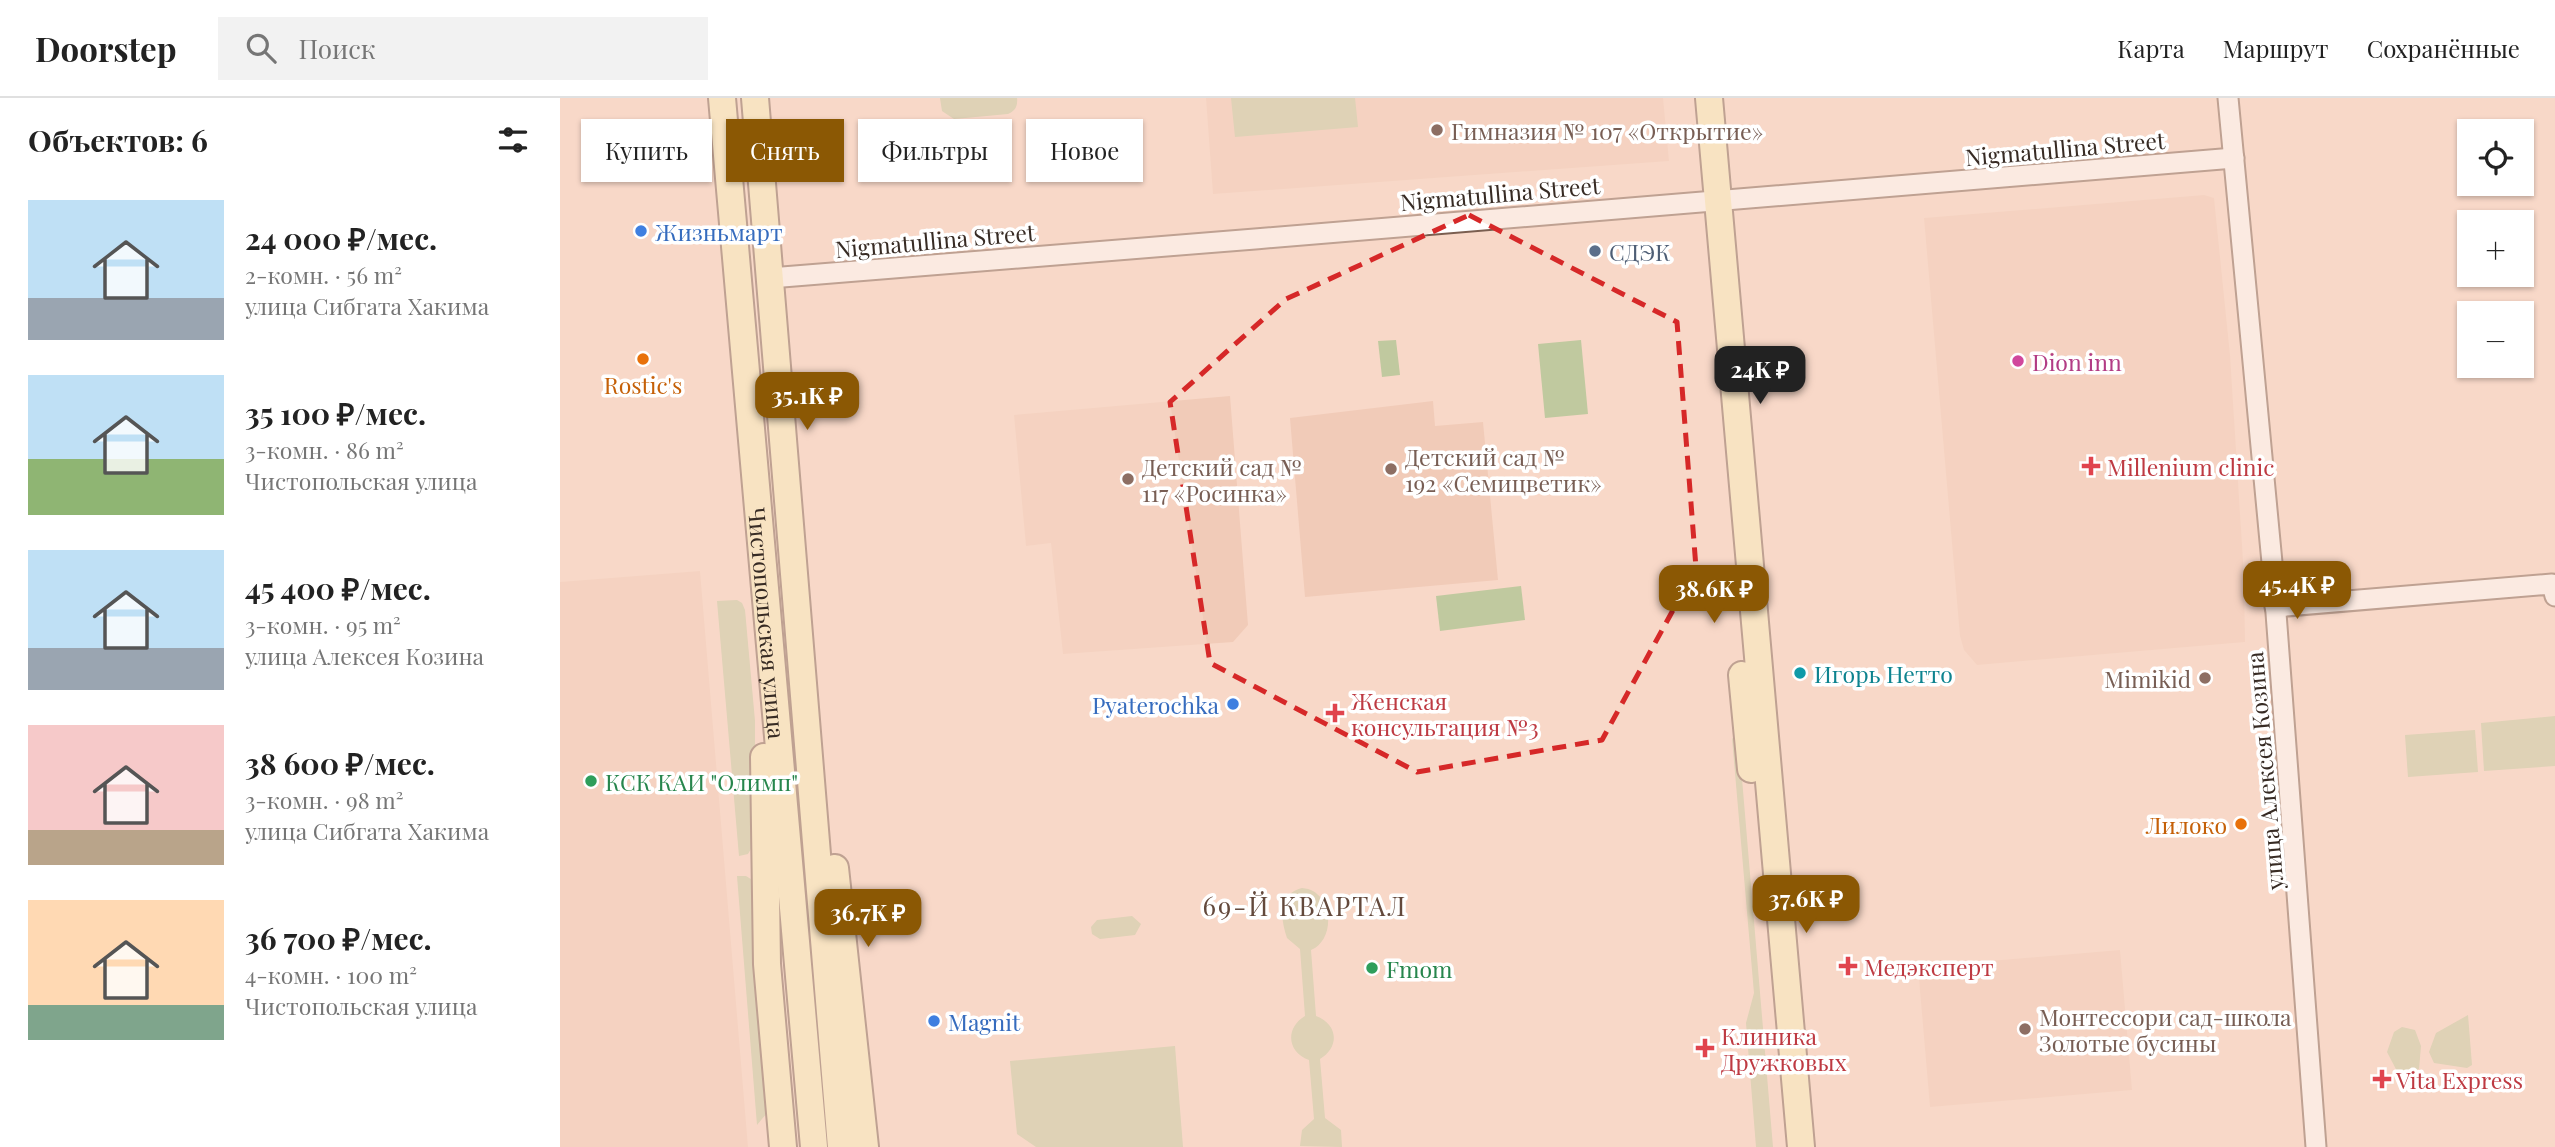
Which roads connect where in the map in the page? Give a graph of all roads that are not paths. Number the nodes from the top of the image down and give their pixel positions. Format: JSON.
{"nodes":[{"id":1,"x":722,"y":98,"type":"edge"},
{"id":2,"x":755,"y":98,"type":"edge"},
{"id":3,"x":1693,"y":98,"type":"edge"},
{"id":4,"x":1709,"y":98,"type":"edge"},
{"id":5,"x":2228,"y":98,"type":"edge"},
{"id":6,"x":2234,"y":158,"type":"junction"},
{"id":7,"x":1710,"y":200,"type":"junction"},
{"id":8,"x":770,"y":278,"type":"junction"},
{"id":9,"x":2555,"y":596,"type":"edge"},
{"id":10,"x":2275,"y":607,"type":"junction"},
{"id":11,"x":770,"y":654,"type":"junction"},
{"id":12,"x":809,"y":771,"type":"junction"},
{"id":13,"x":783,"y":1147,"type":"edge"},
{"id":14,"x":814,"y":1147,"type":"edge"},
{"id":15,"x":841,"y":1147,"type":"edge"},
{"id":16,"x":865,"y":1147,"type":"edge"},
{"id":17,"x":1783,"y":1147,"type":"edge"},
{"id":18,"x":1801,"y":1147,"type":"edge"},
{"id":19,"x":2316,"y":1147,"type":"edge"}],
"edges":[{"from":1,"to":11,"type":"main road","name":"Чистопольская улица"},
{"from":2,"to":8,"type":"main road","name":"Чистопольская улица"},
{"from":3,"to":7,"type":"main road"},
{"from":4,"to":7,"type":"main road"},
{"from":5,"to":6,"type":"street","name":"улица Алексея Козина"},
{"from":6,"to":7,"type":"street","name":"Nigmatullina Street"},
{"from":6,"to":10,"type":"street","name":"улица Алексея Козина"},
{"from":7,"to":8,"type":"street","name":"Nigmatullina Street"},
{"from":7,"to":17,"type":"main road"},
{"from":7,"to":18,"type":"main road"},
{"from":8,"to":12,"type":"main road","name":"Чистопольская улица"},
{"from":9,"to":10,"type":"street"},
{"from":10,"to":19,"type":"street","name":"улица Алексея Козина"},
{"from":11,"to":13,"type":"main road"},
{"from":11,"to":14,"type":"main road","name":"Чистопольская улица"},
{"from":12,"to":15,"type":"main road","name":"Чистопольская улица"},
{"from":12,"to":16,"type":"main road"}]}
